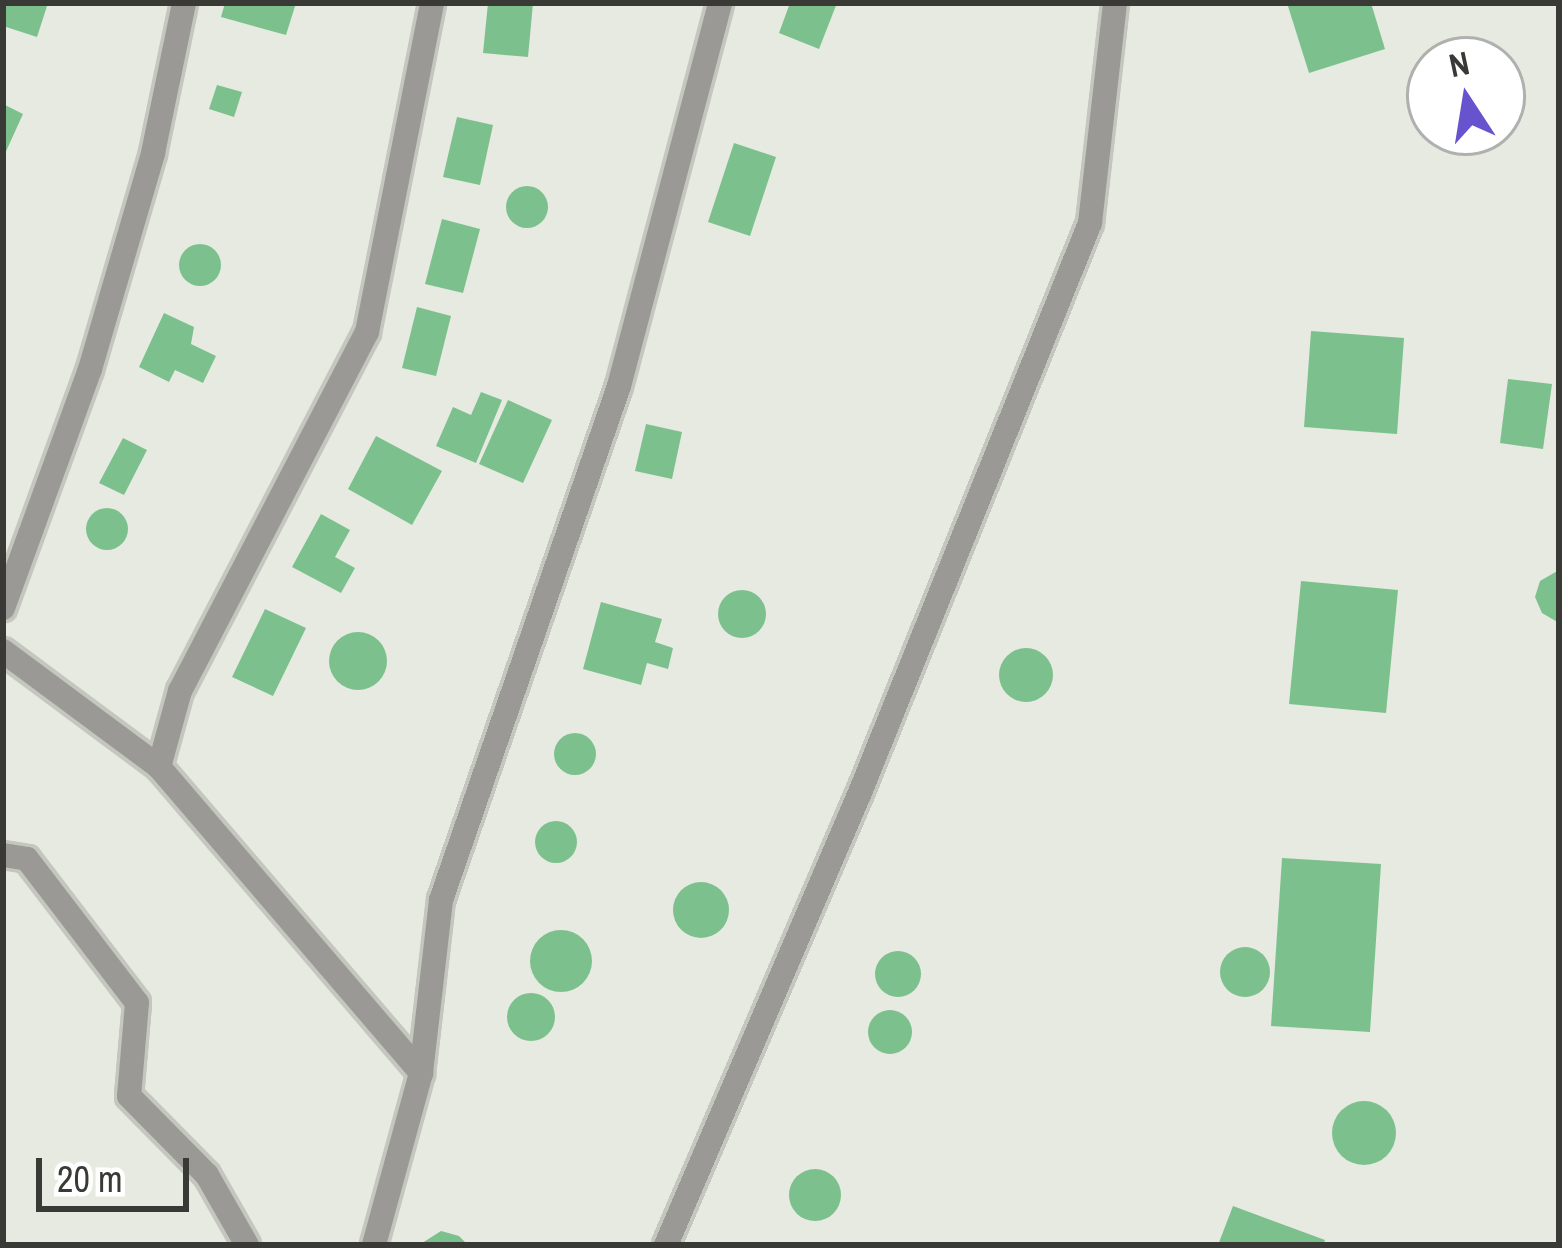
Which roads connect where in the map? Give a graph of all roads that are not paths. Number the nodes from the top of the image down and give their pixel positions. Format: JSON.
{"nodes":[{"id":1,"x":184,"y":3,"type":"edge"},
{"id":2,"x":432,"y":3,"type":"edge"},
{"id":3,"x":720,"y":3,"type":"edge"},
{"id":4,"x":1115,"y":3,"type":"edge"},
{"id":5,"x":3,"y":608,"type":"edge"},
{"id":6,"x":3,"y":651,"type":"edge"},
{"id":7,"x":159,"y":767,"type":"junction"},
{"id":8,"x":3,"y":855,"type":"edge"},
{"id":9,"x":421,"y":1073,"type":"junction"},
{"id":10,"x":247,"y":1245,"type":"edge"},
{"id":11,"x":374,"y":1245,"type":"edge"},
{"id":12,"x":666,"y":1245,"type":"edge"}],
"edges":[{"from":1,"to":5,"type":"street"},
{"from":2,"to":7,"type":"street"},
{"from":3,"to":9,"type":"street"},
{"from":4,"to":12,"type":"street"},
{"from":6,"to":7,"type":"street"},
{"from":7,"to":9,"type":"street"},
{"from":8,"to":10,"type":"street"},
{"from":9,"to":11,"type":"street"}]}
